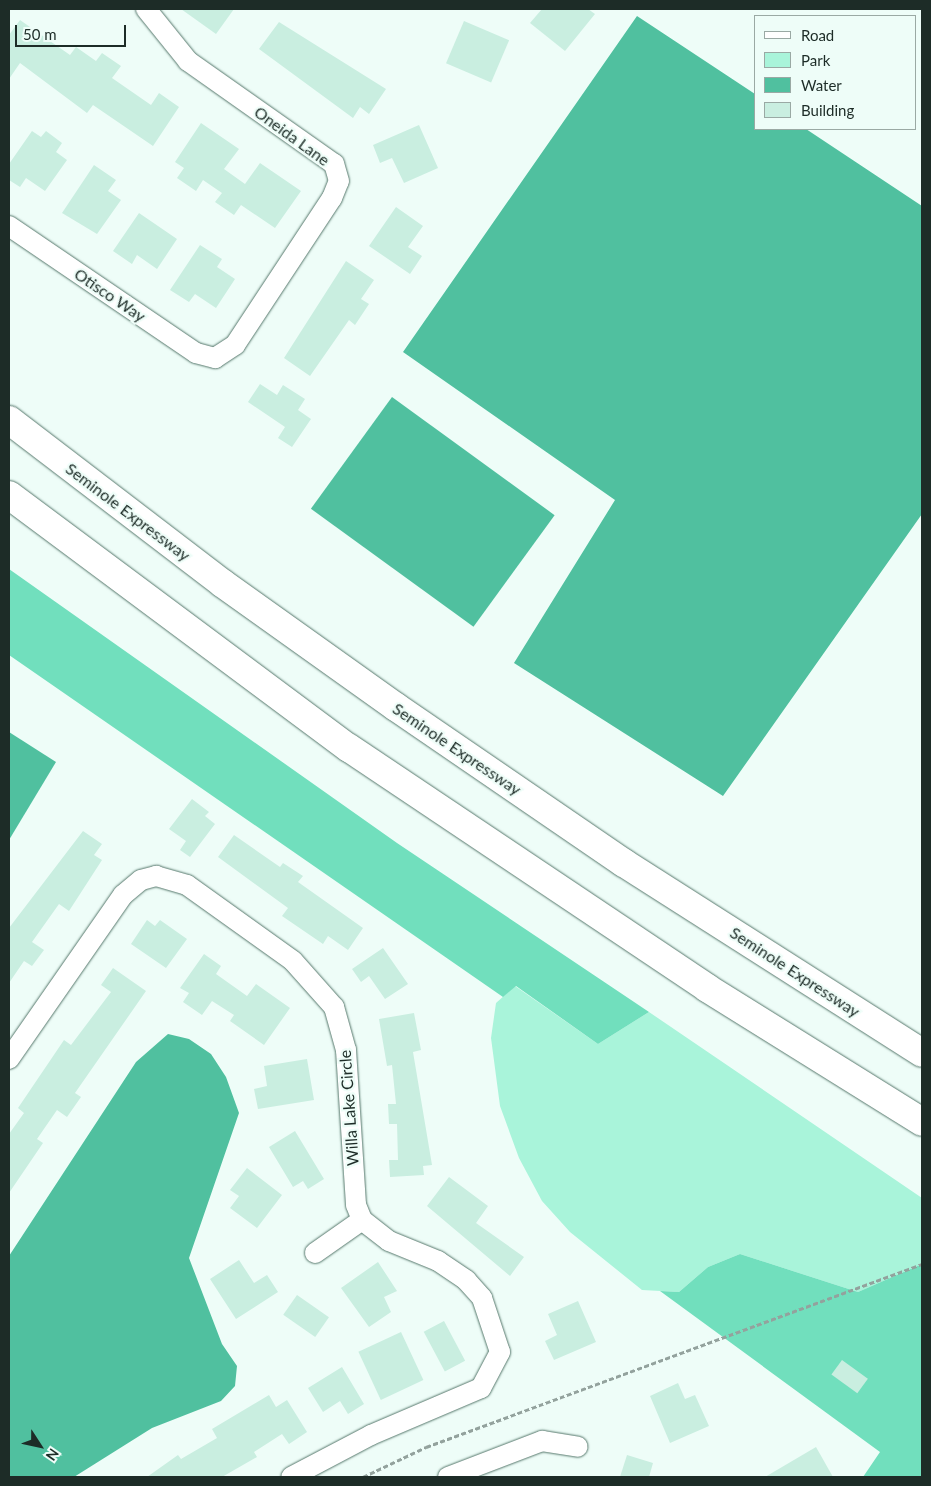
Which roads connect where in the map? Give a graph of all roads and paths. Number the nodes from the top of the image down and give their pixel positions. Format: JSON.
{"nodes":[{"id":1,"x":146,"y":9,"type":"edge"},
{"id":2,"x":9,"y":226,"type":"edge"},
{"id":3,"x":215,"y":358,"type":"joint"},
{"id":4,"x":9,"y":420,"type":"edge"},
{"id":5,"x":9,"y":495,"type":"edge"},
{"id":6,"x":922,"y":1053,"type":"edge"},
{"id":7,"x":9,"y":1060,"type":"edge"},
{"id":8,"x":922,"y":1122,"type":"edge"},
{"id":9,"x":362,"y":1220,"type":"junction"},
{"id":10,"x":315,"y":1253,"type":"dead end"},
{"id":11,"x":922,"y":1264,"type":"edge"},
{"id":12,"x":578,"y":1447,"type":"dead end"},
{"id":13,"x":291,"y":1477,"type":"edge"},
{"id":14,"x":363,"y":1477,"type":"edge"},
{"id":15,"x":448,"y":1477,"type":"edge"}],
"edges":[{"from":1,"to":3,"type":"street","name":"Oneida Lane"},
{"from":2,"to":3,"type":"street","name":"Otisco Way"},
{"from":4,"to":6,"type":"highway","name":"Seminole Expressway"},
{"from":5,"to":8,"type":"highway"},
{"from":7,"to":9,"type":"street","name":"Willa Lake Circle"},
{"from":9,"to":10,"type":"street"},
{"from":9,"to":13,"type":"street"},
{"from":11,"to":14,"type":"path"},
{"from":12,"to":15,"type":"street"}]}
